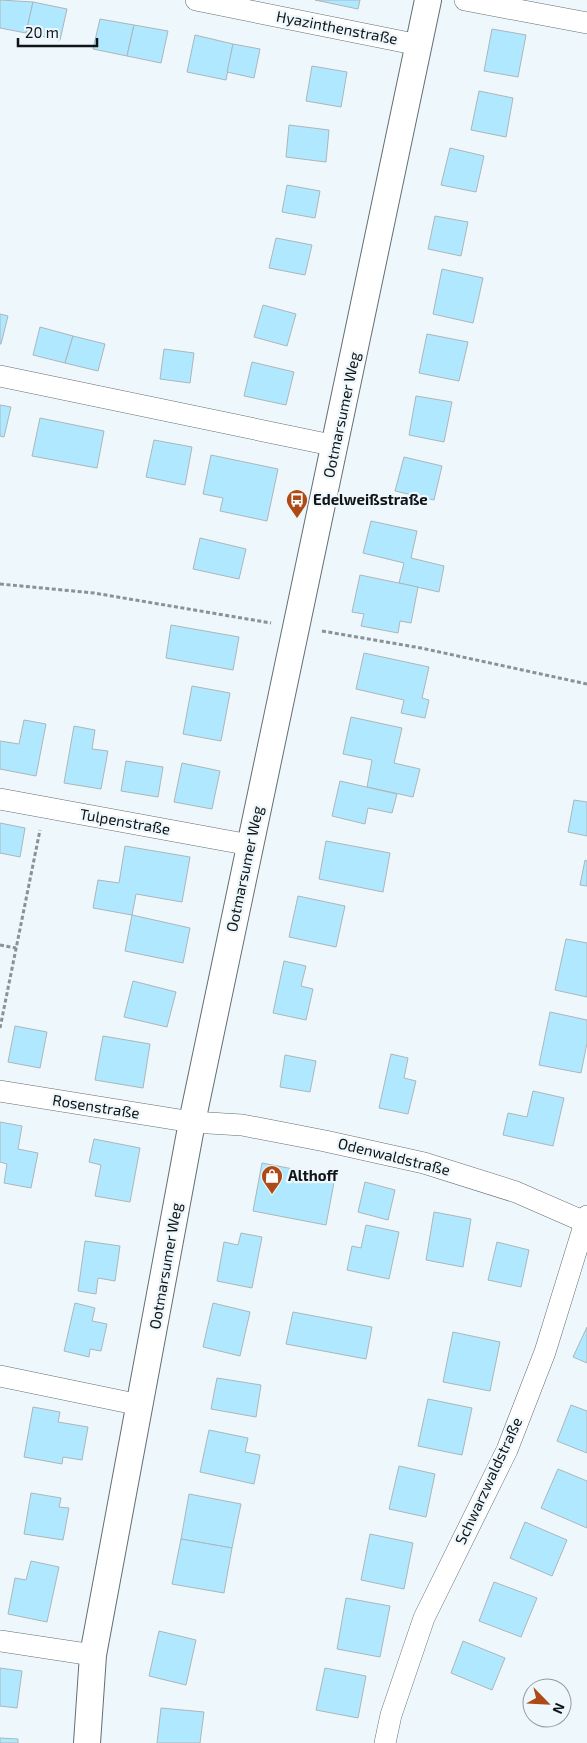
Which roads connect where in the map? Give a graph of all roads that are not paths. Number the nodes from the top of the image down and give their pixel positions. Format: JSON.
{"nodes":[{"id":1,"x":196,"y":0,"type":"edge"},
{"id":2,"x":428,"y":0,"type":"edge"},
{"id":3,"x":465,"y":0,"type":"edge"},
{"id":4,"x":587,"y":23,"type":"edge"},
{"id":5,"x":420,"y":44,"type":"junction"},
{"id":6,"x":0,"y":376,"type":"edge"},
{"id":7,"x":336,"y":446,"type":"junction"},
{"id":8,"x":0,"y":799,"type":"edge"},
{"id":9,"x":250,"y":845,"type":"junction"},
{"id":10,"x":0,"y":1092,"type":"edge"},
{"id":11,"x":192,"y":1122,"type":"junction"},
{"id":12,"x":586,"y":1220,"type":"edge"},
{"id":13,"x":0,"y":1376,"type":"edge"},
{"id":14,"x":140,"y":1405,"type":"junction"},
{"id":15,"x":0,"y":1641,"type":"edge"},
{"id":16,"x":93,"y":1655,"type":"junction"},
{"id":17,"x":87,"y":1743,"type":"edge"},
{"id":18,"x":385,"y":1743,"type":"edge"}],
"edges":[{"from":1,"to":5,"type":"street","name":"Hyazinthenstraße"},
{"from":2,"to":5,"type":"street","name":"Ootmarsumer Weg"},
{"from":3,"to":4,"type":"street"},
{"from":5,"to":7,"type":"street","name":"Ootmarsumer Weg"},
{"from":6,"to":7,"type":"street"},
{"from":7,"to":9,"type":"street","name":"Ootmarsumer Weg"},
{"from":8,"to":9,"type":"street","name":"Tulpenstraße"},
{"from":9,"to":11,"type":"street","name":"Ootmarsumer Weg"},
{"from":10,"to":11,"type":"street","name":"Rosenstraße"},
{"from":11,"to":12,"type":"street","name":"Odenwaldstraße"},
{"from":11,"to":14,"type":"street","name":"Ootmarsumer Weg"},
{"from":12,"to":18,"type":"street","name":"Schwarzwaldstraße"},
{"from":13,"to":14,"type":"street"},
{"from":14,"to":16,"type":"street","name":"Ootmarsumer Weg"},
{"from":15,"to":16,"type":"street"},
{"from":16,"to":17,"type":"street","name":"Ootmarsumer Weg"}]}
